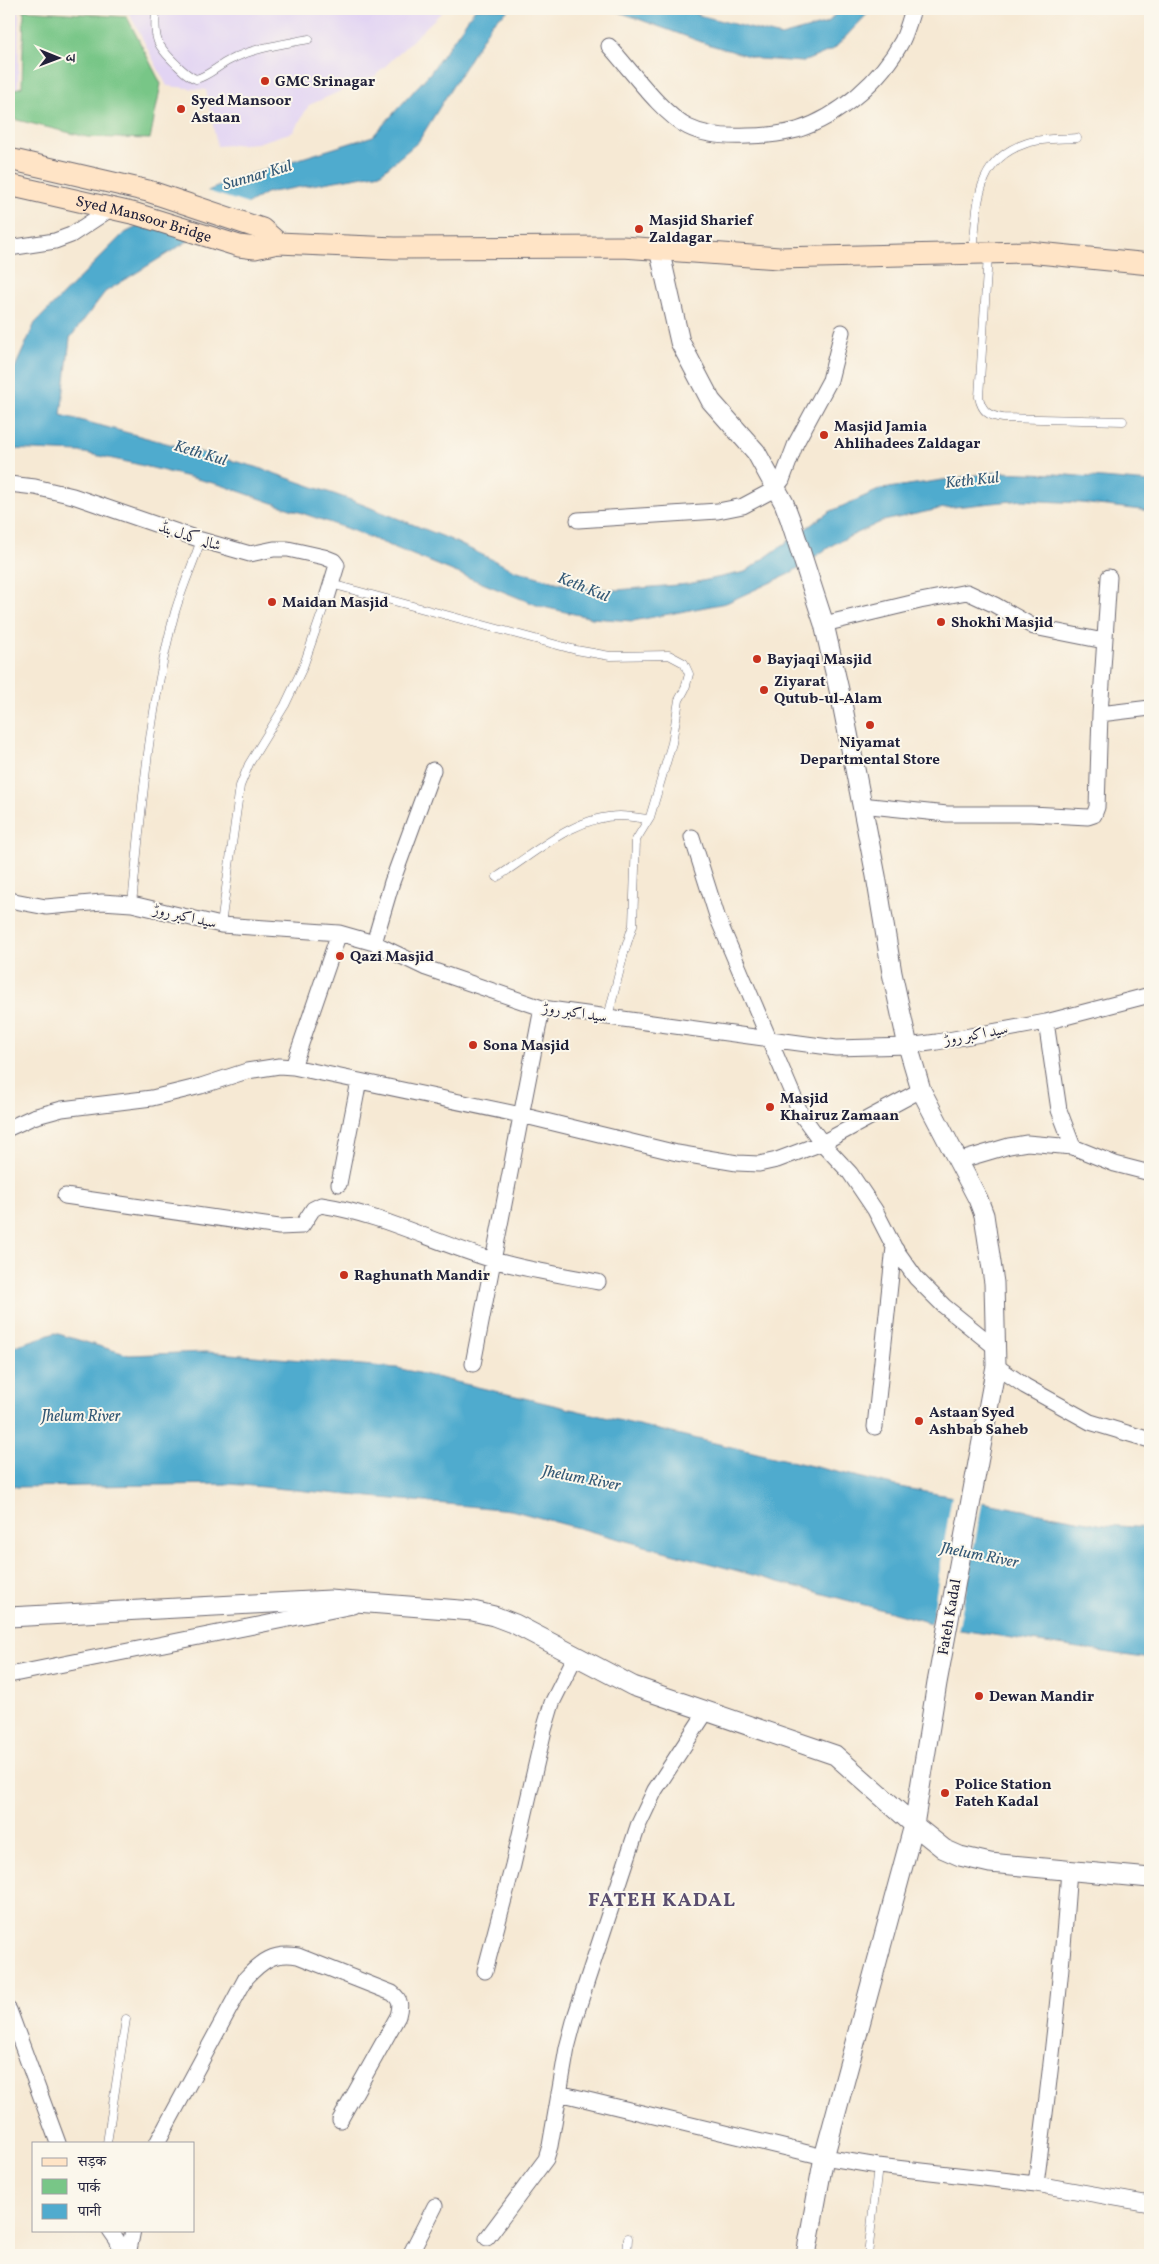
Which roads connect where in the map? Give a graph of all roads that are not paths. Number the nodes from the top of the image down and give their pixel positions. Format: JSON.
{"nodes":[{"id":1,"x":156,"y":9,"type":"edge"},
{"id":2,"x":913,"y":9,"type":"edge"},
{"id":3,"x":309,"y":39,"type":"dead end"},
{"id":4,"x":609,"y":46,"type":"dead end"},
{"id":5,"x":1077,"y":138,"type":"dead end"},
{"id":6,"x":9,"y":159,"type":"edge"},
{"id":7,"x":9,"y":185,"type":"edge"},
{"id":8,"x":112,"y":208,"type":"junction"},
{"id":9,"x":278,"y":243,"type":"junction"},
{"id":10,"x":9,"y":248,"type":"edge"},
{"id":11,"x":658,"y":249,"type":"junction"},
{"id":12,"x":981,"y":253,"type":"junction"},
{"id":13,"x":1150,"y":264,"type":"edge"},
{"id":14,"x":842,"y":332,"type":"dead end"},
{"id":15,"x":1123,"y":421,"type":"dead end"},
{"id":16,"x":9,"y":484,"type":"edge"},
{"id":17,"x":775,"y":489,"type":"junction"},
{"id":18,"x":578,"y":520,"type":"dead end"},
{"id":19,"x":201,"y":540,"type":"junction"},
{"id":20,"x":1109,"y":577,"type":"dead end"},
{"id":21,"x":329,"y":591,"type":"junction"},
{"id":22,"x":824,"y":624,"type":"junction"},
{"id":23,"x":1104,"y":642,"type":"junction"},
{"id":24,"x":1150,"y":708,"type":"edge"},
{"id":25,"x":1100,"y":714,"type":"junction"},
{"id":26,"x":433,"y":770,"type":"dead end"},
{"id":27,"x":861,"y":805,"type":"junction"},
{"id":28,"x":647,"y":819,"type":"junction"},
{"id":29,"x":692,"y":837,"type":"dead end"},
{"id":30,"x":497,"y":877,"type":"dead end"},
{"id":31,"x":9,"y":900,"type":"edge"},
{"id":32,"x":132,"y":904,"type":"junction"},
{"id":33,"x":221,"y":925,"type":"junction"},
{"id":34,"x":339,"y":933,"type":"junction"},
{"id":35,"x":374,"y":943,"type":"junction"},
{"id":36,"x":1150,"y":995,"type":"edge"},
{"id":37,"x":542,"y":1008,"type":"junction"},
{"id":38,"x":608,"y":1017,"type":"junction"},
{"id":39,"x":1046,"y":1022,"type":"junction"},
{"id":40,"x":770,"y":1038,"type":"junction"},
{"id":41,"x":908,"y":1046,"type":"junction"},
{"id":42,"x":293,"y":1067,"type":"junction"},
{"id":43,"x":359,"y":1081,"type":"junction"},
{"id":44,"x":921,"y":1090,"type":"junction"},
{"id":45,"x":521,"y":1115,"type":"junction"},
{"id":46,"x":9,"y":1128,"type":"edge"},
{"id":47,"x":822,"y":1143,"type":"junction"},
{"id":48,"x":1073,"y":1147,"type":"junction"},
{"id":49,"x":958,"y":1161,"type":"junction"},
{"id":50,"x":1150,"y":1172,"type":"edge"},
{"id":51,"x":339,"y":1184,"type":"dead end"},
{"id":52,"x":65,"y":1196,"type":"dead end"},
{"id":53,"x":894,"y":1246,"type":"junction"},
{"id":54,"x":493,"y":1260,"type":"junction"},
{"id":55,"x":598,"y":1282,"type":"dead end"},
{"id":56,"x":996,"y":1357,"type":"junction"},
{"id":57,"x":473,"y":1364,"type":"dead end"},
{"id":58,"x":876,"y":1427,"type":"dead end"},
{"id":59,"x":1150,"y":1440,"type":"edge"},
{"id":60,"x":367,"y":1603,"type":"junction"},
{"id":61,"x":9,"y":1617,"type":"edge"},
{"id":62,"x":574,"y":1657,"type":"junction"},
{"id":63,"x":9,"y":1675,"type":"edge"},
{"id":64,"x":706,"y":1712,"type":"junction"},
{"id":65,"x":914,"y":1826,"type":"junction"},
{"id":66,"x":1069,"y":1869,"type":"junction"},
{"id":67,"x":1150,"y":1878,"type":"edge"},
{"id":68,"x":485,"y":1971,"type":"dead end"},
{"id":69,"x":9,"y":2010,"type":"edge"},
{"id":70,"x":126,"y":2019,"type":"dead end"},
{"id":71,"x":559,"y":2093,"type":"junction"},
{"id":72,"x":340,"y":2120,"type":"dead end"},
{"id":73,"x":58,"y":2142,"type":"edge"},
{"id":74,"x":108,"y":2142,"type":"edge"},
{"id":75,"x":158,"y":2142,"type":"edge"},
{"id":76,"x":824,"y":2157,"type":"junction"},
{"id":77,"x":878,"y":2166,"type":"junction"},
{"id":78,"x":1036,"y":2184,"type":"junction"},
{"id":79,"x":1150,"y":2204,"type":"edge"},
{"id":80,"x":435,"y":2206,"type":"dead end"},
{"id":81,"x":111,"y":2232,"type":"edge"},
{"id":82,"x":132,"y":2232,"type":"edge"},
{"id":83,"x":488,"y":2238,"type":"dead end"},
{"id":84,"x":628,"y":2238,"type":"dead end"},
{"id":85,"x":123,"y":2255,"type":"edge"},
{"id":86,"x":128,"y":2255,"type":"edge"},
{"id":87,"x":410,"y":2255,"type":"edge"},
{"id":88,"x":627,"y":2255,"type":"edge"},
{"id":89,"x":806,"y":2255,"type":"edge"},
{"id":90,"x":868,"y":2255,"type":"edge"}],
"edges":[{"from":1,"to":3,"type":"lane"},
{"from":2,"to":4,"type":"street"},
{"from":5,"to":12,"type":"lane"},
{"from":6,"to":9,"type":"main road","name":"Syed Mansoor Bridge"},
{"from":7,"to":8,"type":"main road","name":"Syed Mansoor Bridge"},
{"from":8,"to":9,"type":"main road","name":"Syed Mansoor Bridge"},
{"from":8,"to":10,"type":"street"},
{"from":9,"to":11,"type":"main road","name":"Syed Mansoor Bridge"},
{"from":11,"to":12,"type":"main road","name":"Syed Mansoor Bridge"},
{"from":11,"to":17,"type":"street","name":"Fateh Kadal"},
{"from":12,"to":13,"type":"main road","name":"Syed Mansoor Bridge"},
{"from":12,"to":15,"type":"lane"},
{"from":14,"to":17,"type":"street"},
{"from":16,"to":19,"type":"street","name":"شالہ کدل بنڈ"},
{"from":17,"to":18,"type":"street"},
{"from":17,"to":22,"type":"street","name":"Fateh Kadal"},
{"from":19,"to":21,"type":"street","name":"شالہ کدل بنڈ"},
{"from":19,"to":32,"type":"lane"},
{"from":20,"to":23,"type":"street"},
{"from":21,"to":28,"type":"lane"},
{"from":21,"to":33,"type":"lane"},
{"from":22,"to":23,"type":"street"},
{"from":22,"to":27,"type":"street","name":"Fateh Kadal"},
{"from":23,"to":25,"type":"street"},
{"from":24,"to":25,"type":"street"},
{"from":25,"to":27,"type":"street"},
{"from":26,"to":35,"type":"street"},
{"from":27,"to":41,"type":"street","name":"Fateh Kadal"},
{"from":28,"to":30,"type":"lane"},
{"from":28,"to":38,"type":"lane"},
{"from":29,"to":40,"type":"street"},
{"from":31,"to":32,"type":"street","name":"سید اکبر روڑ"},
{"from":32,"to":33,"type":"street","name":"سید اکبر روڑ"},
{"from":33,"to":34,"type":"street","name":"سید اکبر روڑ"},
{"from":34,"to":35,"type":"street","name":"سید اکبر روڑ"},
{"from":34,"to":42,"type":"street"},
{"from":35,"to":37,"type":"street","name":"سید اکبر روڑ"},
{"from":36,"to":39,"type":"street","name":"سید اکبر روڑ"},
{"from":37,"to":38,"type":"street","name":"سید اکبر روڑ"},
{"from":37,"to":45,"type":"street"},
{"from":38,"to":40,"type":"street","name":"سید اکبر روڑ"},
{"from":39,"to":41,"type":"street","name":"سید اکبر روڑ"},
{"from":39,"to":48,"type":"street"},
{"from":40,"to":41,"type":"street","name":"سید اکبر روڑ"},
{"from":40,"to":47,"type":"street"},
{"from":41,"to":44,"type":"street","name":"Fateh Kadal"},
{"from":42,"to":43,"type":"street"},
{"from":42,"to":46,"type":"street"},
{"from":43,"to":45,"type":"street"},
{"from":43,"to":51,"type":"street"},
{"from":44,"to":47,"type":"street"},
{"from":44,"to":49,"type":"street","name":"Fateh Kadal"},
{"from":45,"to":47,"type":"street"},
{"from":45,"to":54,"type":"street"},
{"from":47,"to":53,"type":"street"},
{"from":48,"to":49,"type":"street"},
{"from":48,"to":50,"type":"street"},
{"from":49,"to":56,"type":"street","name":"Fateh Kadal"},
{"from":52,"to":54,"type":"street"},
{"from":53,"to":56,"type":"street"},
{"from":53,"to":58,"type":"street"},
{"from":54,"to":55,"type":"street"},
{"from":54,"to":57,"type":"street"},
{"from":56,"to":59,"type":"street"},
{"from":56,"to":65,"type":"street","name":"Fateh Kadal"},
{"from":60,"to":61,"type":"street"},
{"from":60,"to":62,"type":"street"},
{"from":60,"to":63,"type":"street"},
{"from":62,"to":64,"type":"street"},
{"from":62,"to":68,"type":"street"},
{"from":64,"to":65,"type":"street"},
{"from":64,"to":71,"type":"street"},
{"from":65,"to":66,"type":"street"},
{"from":65,"to":76,"type":"street","name":"Fateh Kadal"},
{"from":66,"to":67,"type":"street"},
{"from":66,"to":78,"type":"street"},
{"from":69,"to":73,"type":"street"},
{"from":70,"to":74,"type":"lane"},
{"from":71,"to":76,"type":"street"},
{"from":71,"to":83,"type":"street"},
{"from":72,"to":75,"type":"street"},
{"from":76,"to":77,"type":"street"},
{"from":76,"to":89,"type":"street","name":"Fateh Kadal"},
{"from":77,"to":78,"type":"street"},
{"from":77,"to":90,"type":"lane"},
{"from":78,"to":79,"type":"street"},
{"from":80,"to":87,"type":"street"},
{"from":81,"to":85,"type":"street"},
{"from":82,"to":86,"type":"street"},
{"from":84,"to":88,"type":"lane"}]}
